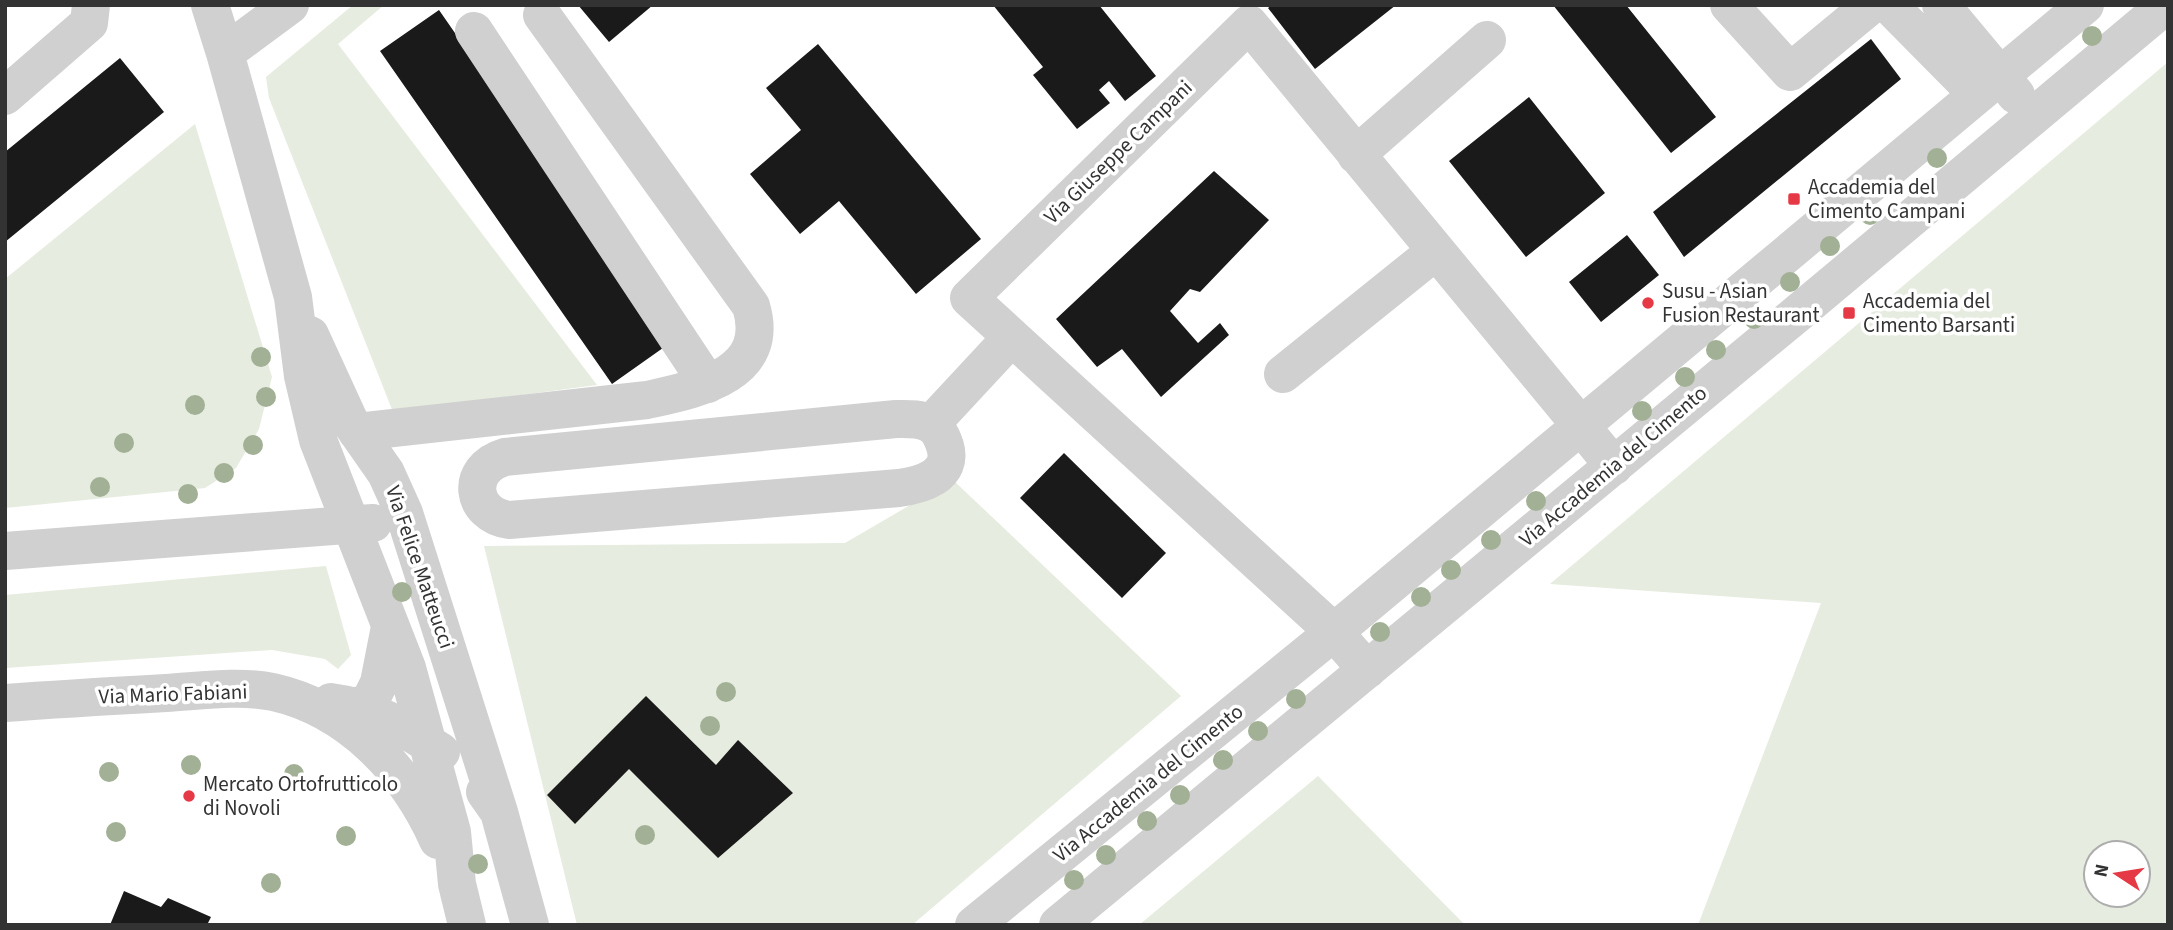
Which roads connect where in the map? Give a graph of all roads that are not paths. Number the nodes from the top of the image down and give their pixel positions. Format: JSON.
{"nodes":[{"id":1,"x":91,"y":5,"type":"edge"},
{"id":2,"x":210,"y":5,"type":"edge"},
{"id":3,"x":290,"y":5,"type":"edge"},
{"id":4,"x":1729,"y":5,"type":"edge"},
{"id":5,"x":1871,"y":5,"type":"edge"},
{"id":6,"x":1889,"y":5,"type":"edge"},
{"id":7,"x":1941,"y":5,"type":"edge"},
{"id":8,"x":2085,"y":5,"type":"edge"},
{"id":9,"x":2166,"y":5,"type":"edge"},
{"id":10,"x":542,"y":15,"type":"dead end"},
{"id":11,"x":474,"y":32,"type":"dead end"},
{"id":12,"x":1487,"y":40,"type":"dead end"},
{"id":13,"x":225,"y":53,"type":"junction"},
{"id":14,"x":1988,"y":85,"type":"junction"},
{"id":15,"x":5,"y":96,"type":"edge"},
{"id":16,"x":2034,"y":116,"type":"junction"},
{"id":17,"x":1356,"y":155,"type":"junction"},
{"id":18,"x":1436,"y":251,"type":"junction"},
{"id":19,"x":293,"y":297,"type":"junction"},
{"id":20,"x":1011,"y":338,"type":"junction"},
{"id":21,"x":1283,"y":374,"type":"dead end"},
{"id":22,"x":708,"y":384,"type":"junction"},
{"id":23,"x":931,"y":424,"type":"junction"},
{"id":24,"x":1581,"y":426,"type":"junction"},
{"id":25,"x":357,"y":432,"type":"junction"},
{"id":26,"x":1614,"y":466,"type":"junction"},
{"id":27,"x":406,"y":521,"type":"junction"},
{"id":28,"x":350,"y":524,"type":"junction"},
{"id":29,"x":5,"y":551,"type":"edge"},
{"id":30,"x":390,"y":626,"type":"junction"},
{"id":31,"x":1334,"y":632,"type":"junction"},
{"id":32,"x":1367,"y":670,"type":"junction"},
{"id":33,"x":282,"y":695,"type":"junction"},
{"id":34,"x":5,"y":702,"type":"edge"},
{"id":35,"x":356,"y":706,"type":"junction"},
{"id":36,"x":427,"y":743,"type":"junction"},
{"id":37,"x":499,"y":812,"type":"junction"},
{"id":38,"x":457,"y":884,"type":"junction"},
{"id":39,"x":467,"y":925,"type":"edge"},
{"id":40,"x":530,"y":925,"type":"edge"},
{"id":41,"x":974,"y":925,"type":"edge"},
{"id":42,"x":1004,"y":925,"type":"edge"},
{"id":43,"x":1028,"y":925,"type":"edge"},
{"id":44,"x":1058,"y":925,"type":"edge"}],
"edges":[{"from":1,"to":15,"type":"street"},
{"from":2,"to":13,"type":"street","name":"Via Felice Matteucci"},
{"from":3,"to":13,"type":"street"},
{"from":4,"to":5,"type":"street"},
{"from":6,"to":14,"type":"street"},
{"from":7,"to":14,"type":"street"},
{"from":8,"to":14,"type":"street","name":"Via Accademia del Cimento"},
{"from":9,"to":16,"type":"street","name":"Via Accademia del Cimento"},
{"from":10,"to":22,"type":"street"},
{"from":11,"to":22,"type":"street"},
{"from":12,"to":17,"type":"street"},
{"from":13,"to":19,"type":"street","name":"Via Felice Matteucci"},
{"from":14,"to":16,"type":"street"},
{"from":14,"to":24,"type":"street","name":"Via Accademia del Cimento"},
{"from":16,"to":26,"type":"street","name":"Via Accademia del Cimento"},
{"from":17,"to":18,"type":"street","name":"Via Giuseppe Campani"},
{"from":17,"to":20,"type":"street","name":"Via Giuseppe Campani"},
{"from":18,"to":21,"type":"street"},
{"from":18,"to":24,"type":"street","name":"Via Giuseppe Campani"},
{"from":19,"to":25,"type":"street","name":"Via Felice Matteucci"},
{"from":19,"to":28,"type":"street","name":"Via Felice Matteucci"},
{"from":20,"to":23,"type":"street"},
{"from":20,"to":31,"type":"street","name":"Via Giuseppe Campani"},
{"from":22,"to":25,"type":"street"},
{"from":23,"to":23,"type":"street"},
{"from":24,"to":26,"type":"street","name":"Via Giuseppe Campani"},
{"from":24,"to":31,"type":"street","name":"Via Accademia del Cimento"},
{"from":25,"to":27,"type":"street","name":"Via Felice Matteucci"},
{"from":26,"to":32,"type":"street","name":"Via Accademia del Cimento"},
{"from":27,"to":28,"type":"street"},
{"from":27,"to":37,"type":"street","name":"Via Felice Matteucci"},
{"from":28,"to":29,"type":"street"},
{"from":28,"to":30,"type":"street","name":"Via Felice Matteucci"},
{"from":30,"to":35,"type":"street"},
{"from":30,"to":36,"type":"street","name":"Via Felice Matteucci"},
{"from":31,"to":32,"type":"street","name":"Via Giuseppe Campani"},
{"from":31,"to":41,"type":"street","name":"Via Accademia del Cimento"},
{"from":32,"to":44,"type":"street","name":"Via Accademia del Cimento"},
{"from":33,"to":34,"type":"street","name":"Via Mario Fabiani"},
{"from":33,"to":35,"type":"street","name":"Via Felice Matteucci"},
{"from":33,"to":38,"type":"street","name":"Via Mario Fabiani"},
{"from":35,"to":36,"type":"street","name":"Via Felice Matteucci"},
{"from":36,"to":37,"type":"street","name":"Via Felice Matteucci"},
{"from":36,"to":38,"type":"street","name":"Via Felice Matteucci"},
{"from":37,"to":40,"type":"street","name":"Via Felice Matteucci"},
{"from":38,"to":39,"type":"street","name":"Via Felice Matteucci"},
{"from":42,"to":43,"type":"street"}]}
